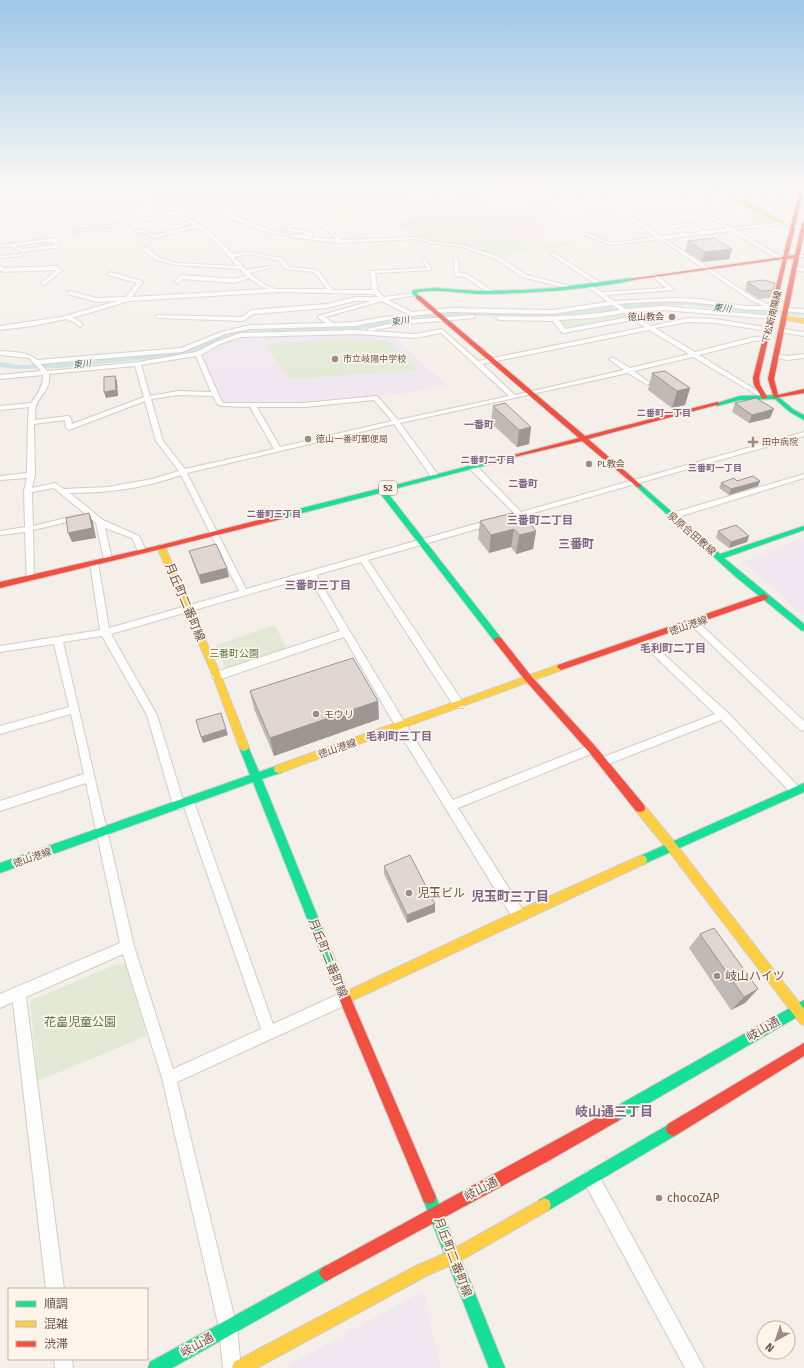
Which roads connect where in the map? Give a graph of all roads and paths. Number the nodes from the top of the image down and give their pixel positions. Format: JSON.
{"nodes":[{"id":1,"x":146,"y":251,"type":"edge"},
{"id":2,"x":226,"y":251,"type":"edge"},
{"id":3,"x":477,"y":251,"type":"edge"},
{"id":4,"x":681,"y":251,"type":"edge"},
{"id":5,"x":770,"y":251,"type":"edge"},
{"id":6,"x":789,"y":251,"type":"edge"},
{"id":7,"x":553,"y":254,"type":"dead end"},
{"id":8,"x":20,"y":255,"type":"dead end"},
{"id":9,"x":231,"y":256,"type":"junction"},
{"id":10,"x":800,"y":256,"type":"edge"},
{"id":11,"x":0,"y":257,"type":"edge"},
{"id":12,"x":456,"y":259,"type":"dead end"},
{"id":13,"x":784,"y":259,"type":"junction"},
{"id":14,"x":424,"y":260,"type":"dead end"},
{"id":15,"x":268,"y":267,"type":"dead end"},
{"id":16,"x":0,"y":268,"type":"edge"},
{"id":17,"x":26,"y":268,"type":"junction"},
{"id":18,"x":794,"y":268,"type":"junction"},
{"id":19,"x":708,"y":269,"type":"junction"},
{"id":20,"x":804,"y":270,"type":"edge"},
{"id":21,"x":246,"y":272,"type":"junction"},
{"id":22,"x":110,"y":274,"type":"dead end"},
{"id":23,"x":655,"y":276,"type":"junction"},
{"id":24,"x":15,"y":277,"type":"dead end"},
{"id":25,"x":177,"y":282,"type":"dead end"},
{"id":26,"x":44,"y":283,"type":"dead end"},
{"id":27,"x":598,"y":283,"type":"junction"},
{"id":28,"x":588,"y":284,"type":"junction"},
{"id":29,"x":571,"y":287,"type":"junction"},
{"id":30,"x":277,"y":290,"type":"junction"},
{"id":31,"x":331,"y":291,"type":"junction"},
{"id":32,"x":375,"y":292,"type":"junction"},
{"id":33,"x":70,"y":293,"type":"dead end"},
{"id":34,"x":492,"y":293,"type":"junction"},
{"id":35,"x":414,"y":294,"type":"junction"},
{"id":36,"x":601,"y":294,"type":"junction"},
{"id":37,"x":128,"y":299,"type":"junction"},
{"id":38,"x":383,"y":299,"type":"junction"},
{"id":39,"x":612,"y":302,"type":"junction"},
{"id":40,"x":625,"y":311,"type":"junction"},
{"id":41,"x":804,"y":311,"type":"edge"},
{"id":42,"x":434,"y":312,"type":"junction"},
{"id":43,"x":772,"y":313,"type":"junction"},
{"id":44,"x":411,"y":314,"type":"junction"},
{"id":45,"x":785,"y":314,"type":"junction"},
{"id":46,"x":158,"y":316,"type":"dead end"},
{"id":47,"x":64,"y":317,"type":"junction"},
{"id":48,"x":443,"y":318,"type":"junction"},
{"id":49,"x":483,"y":318,"type":"dead end"},
{"id":50,"x":490,"y":318,"type":"dead end"},
{"id":51,"x":634,"y":318,"type":"junction"},
{"id":52,"x":554,"y":319,"type":"junction"},
{"id":53,"x":804,"y":321,"type":"edge"},
{"id":54,"x":331,"y":324,"type":"junction"},
{"id":55,"x":80,"y":325,"type":"dead end"},
{"id":56,"x":649,"y":327,"type":"junction"},
{"id":57,"x":0,"y":328,"type":"edge"},
{"id":58,"x":769,"y":329,"type":"junction"},
{"id":59,"x":782,"y":331,"type":"junction"},
{"id":60,"x":356,"y":332,"type":"junction"},
{"id":61,"x":804,"y":334,"type":"edge"},
{"id":62,"x":766,"y":339,"type":"junction"},
{"id":63,"x":0,"y":353,"type":"edge"},
{"id":64,"x":198,"y":354,"type":"junction"},
{"id":65,"x":694,"y":355,"type":"junction"},
{"id":66,"x":776,"y":356,"type":"junction"},
{"id":67,"x":804,"y":356,"type":"edge"},
{"id":68,"x":612,"y":359,"type":"dead end"},
{"id":69,"x":493,"y":360,"type":"junction"},
{"id":70,"x":37,"y":362,"type":"junction"},
{"id":71,"x":477,"y":363,"type":"junction"},
{"id":72,"x":138,"y":364,"type":"junction"},
{"id":73,"x":629,"y":371,"type":"junction"},
{"id":74,"x":46,"y":373,"type":"junction"},
{"id":75,"x":0,"y":377,"type":"edge"},
{"id":76,"x":647,"y":383,"type":"dead end"},
{"id":77,"x":804,"y":391,"type":"edge"},
{"id":78,"x":215,"y":394,"type":"junction"},
{"id":79,"x":531,"y":394,"type":"junction"},
{"id":80,"x":514,"y":397,"type":"junction"},
{"id":81,"x":764,"y":397,"type":"junction"},
{"id":82,"x":776,"y":397,"type":"junction"},
{"id":83,"x":148,"y":398,"type":"junction"},
{"id":84,"x":33,"y":405,"type":"junction"},
{"id":85,"x":252,"y":406,"type":"junction"},
{"id":86,"x":0,"y":408,"type":"edge"},
{"id":87,"x":804,"y":418,"type":"edge"},
{"id":88,"x":31,"y":422,"type":"junction"},
{"id":89,"x":396,"y":422,"type":"junction"},
{"id":90,"x":804,"y":428,"type":"edge"},
{"id":91,"x":804,"y":434,"type":"edge"},
{"id":92,"x":581,"y":438,"type":"junction"},
{"id":93,"x":278,"y":450,"type":"junction"},
{"id":94,"x":472,"y":466,"type":"junction"},
{"id":95,"x":183,"y":472,"type":"junction"},
{"id":96,"x":31,"y":475,"type":"junction"},
{"id":97,"x":435,"y":476,"type":"junction"},
{"id":98,"x":804,"y":476,"type":"edge"},
{"id":99,"x":0,"y":478,"type":"edge"},
{"id":100,"x":634,"y":482,"type":"junction"},
{"id":101,"x":381,"y":489,"type":"junction"},
{"id":102,"x":28,"y":491,"type":"junction"},
{"id":103,"x":62,"y":491,"type":"junction"},
{"id":104,"x":91,"y":514,"type":"junction"},
{"id":105,"x":520,"y":515,"type":"junction"},
{"id":106,"x":672,"y":516,"type":"junction"},
{"id":107,"x":100,"y":522,"type":"junction"},
{"id":108,"x":804,"y":528,"type":"edge"},
{"id":109,"x":29,"y":529,"type":"junction"},
{"id":110,"x":214,"y":532,"type":"junction"},
{"id":111,"x":0,"y":533,"type":"edge"},
{"id":112,"x":423,"y":542,"type":"junction"},
{"id":113,"x":161,"y":547,"type":"junction"},
{"id":114,"x":142,"y":551,"type":"junction"},
{"id":115,"x":719,"y":556,"type":"junction"},
{"id":116,"x":108,"y":559,"type":"junction"},
{"id":117,"x":363,"y":559,"type":"junction"},
{"id":118,"x":94,"y":563,"type":"junction"},
{"id":119,"x":311,"y":574,"type":"junction"},
{"id":120,"x":30,"y":579,"type":"junction"},
{"id":121,"x":0,"y":585,"type":"edge"},
{"id":122,"x":244,"y":593,"type":"junction"},
{"id":123,"x":764,"y":597,"type":"junction"},
{"id":124,"x":188,"y":609,"type":"junction"},
{"id":125,"x":694,"y":623,"type":"junction"},
{"id":126,"x":804,"y":628,"type":"edge"},
{"id":127,"x":105,"y":632,"type":"junction"},
{"id":128,"x":346,"y":633,"type":"junction"},
{"id":129,"x":58,"y":639,"type":"junction"},
{"id":130,"x":643,"y":640,"type":"junction"},
{"id":131,"x":0,"y":648,"type":"edge"},
{"id":132,"x":217,"y":676,"type":"junction"},
{"id":133,"x":528,"y":678,"type":"junction"},
{"id":134,"x":459,"y":705,"type":"junction"},
{"id":135,"x":75,"y":709,"type":"junction"},
{"id":136,"x":723,"y":715,"type":"junction"},
{"id":137,"x":401,"y":726,"type":"junction"},
{"id":138,"x":804,"y":727,"type":"edge"},
{"id":139,"x":0,"y":730,"type":"edge"},
{"id":140,"x":592,"y":749,"type":"junction"},
{"id":141,"x":602,"y":762,"type":"junction"},
{"id":142,"x":90,"y":777,"type":"junction"},
{"id":143,"x":254,"y":777,"type":"junction"},
{"id":144,"x":800,"y":788,"type":"edge"},
{"id":145,"x":183,"y":804,"type":"junction"},
{"id":146,"x":0,"y":806,"type":"edge"},
{"id":147,"x":452,"y":806,"type":"junction"},
{"id":148,"x":103,"y":832,"type":"junction"},
{"id":149,"x":672,"y":847,"type":"junction"},
{"id":150,"x":0,"y":868,"type":"edge"},
{"id":151,"x":519,"y":916,"type":"junction"},
{"id":152,"x":127,"y":946,"type":"junction"},
{"id":153,"x":20,"y":994,"type":"junction"},
{"id":154,"x":345,"y":998,"type":"junction"},
{"id":155,"x":0,"y":1001,"type":"edge"},
{"id":156,"x":800,"y":1008,"type":"edge"},
{"id":157,"x":804,"y":1018,"type":"edge"},
{"id":158,"x":269,"y":1033,"type":"junction"},
{"id":159,"x":804,"y":1049,"type":"edge"},
{"id":160,"x":169,"y":1078,"type":"junction"},
{"id":161,"x":591,"y":1178,"type":"junction"},
{"id":162,"x":436,"y":1213,"type":"junction"},
{"id":163,"x":453,"y":1258,"type":"junction"},
{"id":164,"x":55,"y":1288,"type":"edge"},
{"id":165,"x":228,"y":1328,"type":"junction"},
{"id":166,"x":156,"y":1368,"type":"edge"},
{"id":167,"x":232,"y":1368,"type":"edge"},
{"id":168,"x":240,"y":1368,"type":"edge"},
{"id":169,"x":497,"y":1368,"type":"edge"},
{"id":170,"x":695,"y":1368,"type":"edge"}],
"edges":[{"from":1,"to":21,"type":"street"},
{"from":2,"to":9,"type":"street"},
{"from":3,"to":29,"type":"street"},
{"from":4,"to":19,"type":"street"},
{"from":5,"to":13,"type":"street"},
{"from":6,"to":13,"type":"street","name":"下松新南陽線"},
{"from":7,"to":27,"type":"street"},
{"from":8,"to":11,"type":"street"},
{"from":9,"to":21,"type":"street"},
{"from":9,"to":31,"type":"street"},
{"from":10,"to":13,"type":"street"},
{"from":10,"to":18,"type":"street","name":"下松新南陽線"},
{"from":12,"to":34,"type":"street"},
{"from":13,"to":19,"type":"street"},
{"from":13,"to":43,"type":"street","name":"下松新南陽線"},
{"from":14,"to":32,"type":"street"},
{"from":15,"to":21,"type":"street"},
{"from":16,"to":17,"type":"street"},
{"from":17,"to":24,"type":"street"},
{"from":17,"to":26,"type":"street"},
{"from":18,"to":20,"type":"street"},
{"from":18,"to":45,"type":"street","name":"下松新南陽線"},
{"from":19,"to":23,"type":"street"},
{"from":19,"to":43,"type":"street"},
{"from":21,"to":25,"type":"street"},
{"from":21,"to":30,"type":"street"},
{"from":22,"to":37,"type":"street"},
{"from":23,"to":27,"type":"street"},
{"from":23,"to":36,"type":"street"},
{"from":27,"to":28,"type":"street"},
{"from":28,"to":29,"type":"street"},
{"from":28,"to":36,"type":"street"},
{"from":29,"to":34,"type":"street"},
{"from":30,"to":31,"type":"street"},
{"from":30,"to":37,"type":"street"},
{"from":31,"to":32,"type":"street"},
{"from":32,"to":38,"type":"street"},
{"from":33,"to":37,"type":"street"},
{"from":34,"to":35,"type":"street"},
{"from":35,"to":38,"type":"street"},
{"from":35,"to":42,"type":"street","name":"泉原合田敷線"},
{"from":36,"to":39,"type":"street"},
{"from":37,"to":47,"type":"street"},
{"from":38,"to":44,"type":"street"},
{"from":38,"to":46,"type":"street"},
{"from":38,"to":54,"type":"street"},
{"from":39,"to":40,"type":"street"},
{"from":39,"to":42,"type":"street"},
{"from":39,"to":43,"type":"street"},
{"from":40,"to":43,"type":"street"},
{"from":40,"to":51,"type":"street"},
{"from":40,"to":52,"type":"street"},
{"from":41,"to":45,"type":"street"},
{"from":42,"to":44,"type":"street"},
{"from":42,"to":48,"type":"street","name":"泉原合田敷線"},
{"from":43,"to":58,"type":"street","name":"下松新南陽線"},
{"from":44,"to":54,"type":"street"},
{"from":45,"to":53,"type":"street"},
{"from":45,"to":59,"type":"street","name":"下松新南陽線"},
{"from":47,"to":55,"type":"street"},
{"from":47,"to":57,"type":"street"},
{"from":48,"to":49,"type":"street"},
{"from":48,"to":60,"type":"street"},
{"from":48,"to":69,"type":"street","name":"泉原合田敷線"},
{"from":50,"to":52,"type":"street"},
{"from":51,"to":52,"type":"street"},
{"from":51,"to":56,"type":"street"},
{"from":54,"to":70,"type":"street"},
{"from":56,"to":58,"type":"street"},
{"from":56,"to":65,"type":"street"},
{"from":56,"to":69,"type":"street"},
{"from":58,"to":62,"type":"street","name":"下松新南陽線"},
{"from":59,"to":61,"type":"street"},
{"from":59,"to":66,"type":"street","name":"下松新南陽線"},
{"from":60,"to":64,"type":"street"},
{"from":60,"to":71,"type":"street"},
{"from":62,"to":65,"type":"street"},
{"from":62,"to":81,"type":"street","name":"下松新南陽線"},
{"from":63,"to":70,"type":"street"},
{"from":64,"to":72,"type":"street"},
{"from":64,"to":78,"type":"street"},
{"from":65,"to":73,"type":"street"},
{"from":65,"to":81,"type":"street"},
{"from":66,"to":67,"type":"street"},
{"from":66,"to":82,"type":"street","name":"下松新南陽線"},
{"from":68,"to":73,"type":"street"},
{"from":69,"to":71,"type":"street"},
{"from":69,"to":79,"type":"street","name":"泉原合田敷線"},
{"from":70,"to":74,"type":"street"},
{"from":71,"to":80,"type":"street"},
{"from":72,"to":74,"type":"street"},
{"from":72,"to":83,"type":"street"},
{"from":73,"to":76,"type":"street"},
{"from":73,"to":79,"type":"street"},
{"from":74,"to":75,"type":"street"},
{"from":74,"to":84,"type":"street"},
{"from":77,"to":82,"type":"street"},
{"from":78,"to":83,"type":"street"},
{"from":78,"to":85,"type":"street"},
{"from":79,"to":80,"type":"street"},
{"from":79,"to":92,"type":"street","name":"泉原合田敷線"},
{"from":80,"to":89,"type":"street"},
{"from":81,"to":82,"type":"street","number":"52"},
{"from":81,"to":90,"type":"street"},
{"from":81,"to":92,"type":"street","number":"52"},
{"from":82,"to":87,"type":"street"},
{"from":83,"to":88,"type":"street"},
{"from":83,"to":95,"type":"street"},
{"from":84,"to":86,"type":"street"},
{"from":84,"to":88,"type":"street"},
{"from":85,"to":89,"type":"street"},
{"from":85,"to":93,"type":"street"},
{"from":88,"to":96,"type":"street"},
{"from":89,"to":93,"type":"street"},
{"from":89,"to":97,"type":"street"},
{"from":91,"to":100,"type":"street"},
{"from":92,"to":94,"type":"street","number":"52"},
{"from":92,"to":100,"type":"street","name":"泉原合田敷線"},
{"from":93,"to":95,"type":"street"},
{"from":94,"to":97,"type":"street","number":"52"},
{"from":94,"to":105,"type":"street"},
{"from":95,"to":103,"type":"street"},
{"from":95,"to":110,"type":"street"},
{"from":96,"to":99,"type":"street"},
{"from":96,"to":102,"type":"street"},
{"from":97,"to":101,"type":"street","number":"52"},
{"from":98,"to":106,"type":"street"},
{"from":100,"to":105,"type":"street"},
{"from":100,"to":106,"type":"street","name":"泉原合田敷線"},
{"from":101,"to":110,"type":"street","number":"52"},
{"from":101,"to":112,"type":"street"},
{"from":102,"to":103,"type":"street"},
{"from":102,"to":109,"type":"street"},
{"from":103,"to":104,"type":"street"},
{"from":104,"to":107,"type":"street"},
{"from":104,"to":109,"type":"street"},
{"from":105,"to":112,"type":"street"},
{"from":106,"to":115,"type":"street","name":"泉原合田敷線"},
{"from":107,"to":114,"type":"street"},
{"from":107,"to":116,"type":"street"},
{"from":108,"to":115,"type":"street"},
{"from":109,"to":111,"type":"street"},
{"from":109,"to":120,"type":"street"},
{"from":110,"to":113,"type":"street","number":"52"},
{"from":110,"to":122,"type":"street"},
{"from":112,"to":117,"type":"street"},
{"from":112,"to":133,"type":"street"},
{"from":113,"to":114,"type":"street","number":"52"},
{"from":113,"to":124,"type":"street","name":"月丘町二番町線"},
{"from":114,"to":116,"type":"street","number":"52"},
{"from":115,"to":123,"type":"street","name":"泉原合田敷線"},
{"from":116,"to":118,"type":"street","number":"52"},
{"from":117,"to":119,"type":"street"},
{"from":117,"to":134,"type":"street"},
{"from":118,"to":120,"type":"street","number":"52"},
{"from":118,"to":127,"type":"street"},
{"from":119,"to":122,"type":"street"},
{"from":119,"to":128,"type":"street"},
{"from":120,"to":121,"type":"street","number":"52"},
{"from":122,"to":124,"type":"street"},
{"from":123,"to":125,"type":"street","name":"徳山港線"},
{"from":123,"to":126,"type":"street","name":"泉原合田敷線"},
{"from":124,"to":127,"type":"street"},
{"from":124,"to":132,"type":"street","name":"月丘町二番町線"},
{"from":125,"to":130,"type":"street","name":"徳山港線"},
{"from":125,"to":138,"type":"street"},
{"from":127,"to":129,"type":"street"},
{"from":127,"to":145,"type":"street"},
{"from":128,"to":132,"type":"street"},
{"from":128,"to":137,"type":"street"},
{"from":129,"to":131,"type":"street"},
{"from":129,"to":135,"type":"street"},
{"from":130,"to":133,"type":"street","name":"徳山港線"},
{"from":130,"to":136,"type":"street"},
{"from":132,"to":143,"type":"street","name":"月丘町二番町線"},
{"from":133,"to":134,"type":"street","name":"徳山港線"},
{"from":133,"to":140,"type":"street"},
{"from":134,"to":137,"type":"street","name":"徳山港線"},
{"from":135,"to":139,"type":"street"},
{"from":135,"to":142,"type":"street"},
{"from":136,"to":141,"type":"street"},
{"from":136,"to":144,"type":"street"},
{"from":137,"to":143,"type":"street","name":"徳山港線"},
{"from":137,"to":147,"type":"street"},
{"from":140,"to":141,"type":"street"},
{"from":140,"to":147,"type":"street"},
{"from":141,"to":149,"type":"street"},
{"from":142,"to":146,"type":"street"},
{"from":142,"to":148,"type":"street"},
{"from":143,"to":145,"type":"street","name":"徳山港線"},
{"from":143,"to":154,"type":"street","name":"月丘町二番町線"},
{"from":144,"to":149,"type":"street"},
{"from":145,"to":148,"type":"street","name":"徳山港線"},
{"from":145,"to":158,"type":"street"},
{"from":147,"to":151,"type":"street"},
{"from":148,"to":150,"type":"street","name":"徳山港線"},
{"from":148,"to":152,"type":"street"},
{"from":149,"to":151,"type":"street"},
{"from":149,"to":156,"type":"street"},
{"from":151,"to":154,"type":"street"},
{"from":152,"to":153,"type":"street"},
{"from":152,"to":160,"type":"street"},
{"from":153,"to":155,"type":"street"},
{"from":153,"to":164,"type":"street"},
{"from":154,"to":158,"type":"street"},
{"from":154,"to":162,"type":"street","name":"月丘町二番町線"},
{"from":156,"to":157,"type":"street"},
{"from":156,"to":162,"type":"street","name":"岐山通"},
{"from":158,"to":160,"type":"street"},
{"from":159,"to":161,"type":"street"},
{"from":160,"to":165,"type":"street"},
{"from":161,"to":163,"type":"street"},
{"from":161,"to":170,"type":"street"},
{"from":162,"to":163,"type":"street","name":"月丘町二番町線"},
{"from":162,"to":165,"type":"street","name":"岐山通"},
{"from":163,"to":168,"type":"street"},
{"from":163,"to":169,"type":"street","name":"月丘町二番町線"},
{"from":165,"to":166,"type":"street","name":"岐山通"},
{"from":165,"to":167,"type":"street"}]}
